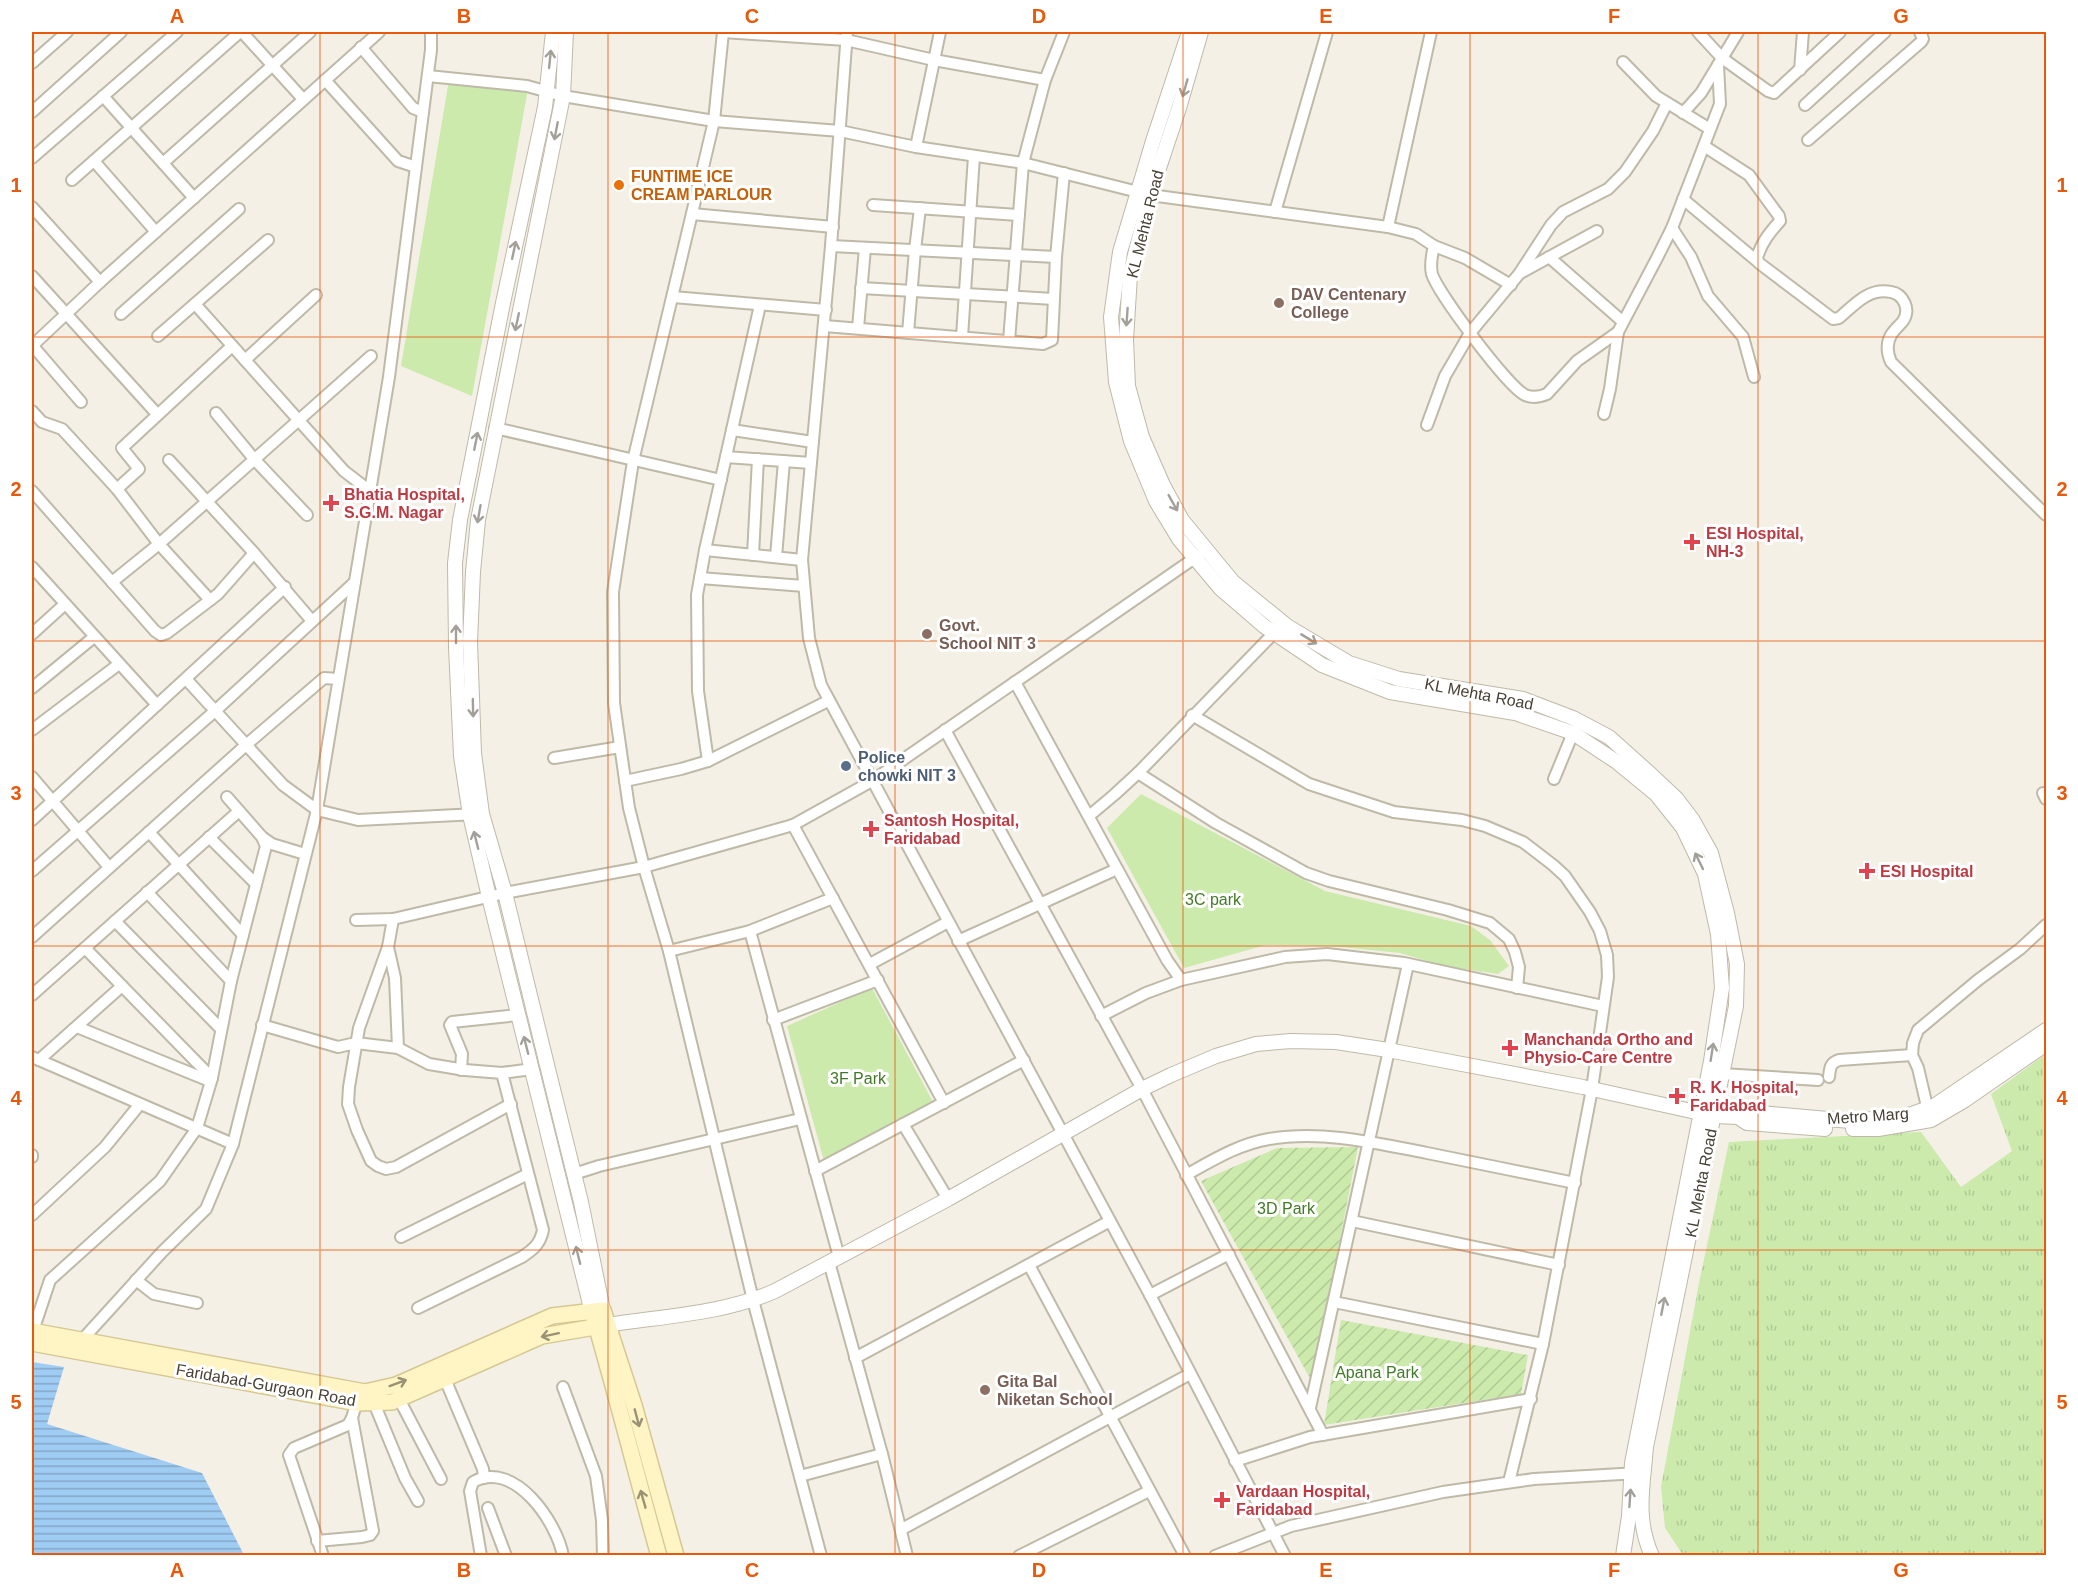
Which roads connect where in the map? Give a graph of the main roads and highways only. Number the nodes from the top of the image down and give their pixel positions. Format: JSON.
{"nodes":[{"id":1,"x":600,"y":1318,"type":"junction"},
{"id":2,"x":32,"y":1335,"type":"edge"},
{"id":3,"x":358,"y":1397,"type":"junction"},
{"id":4,"x":659,"y":1556,"type":"edge"},
{"id":5,"x":676,"y":1556,"type":"edge"}],
"edges":[{"from":3,"to":1,"type":"main road","name":"Faridabad-Gurgaon Road","one_way":true},
{"from":1,"to":3,"type":"main road","name":"Faridabad-Gurgaon Road","one_way":true},
{"from":4,"to":1,"type":"main road","one_way":true},
{"from":1,"to":5,"type":"main road","one_way":true},
{"from":2,"to":3,"type":"main road","name":"Faridabad-Gurgaon Road"},
{"from":2,"to":3,"type":"main road","name":"Faridabad-Gurgaon Road"}]}
